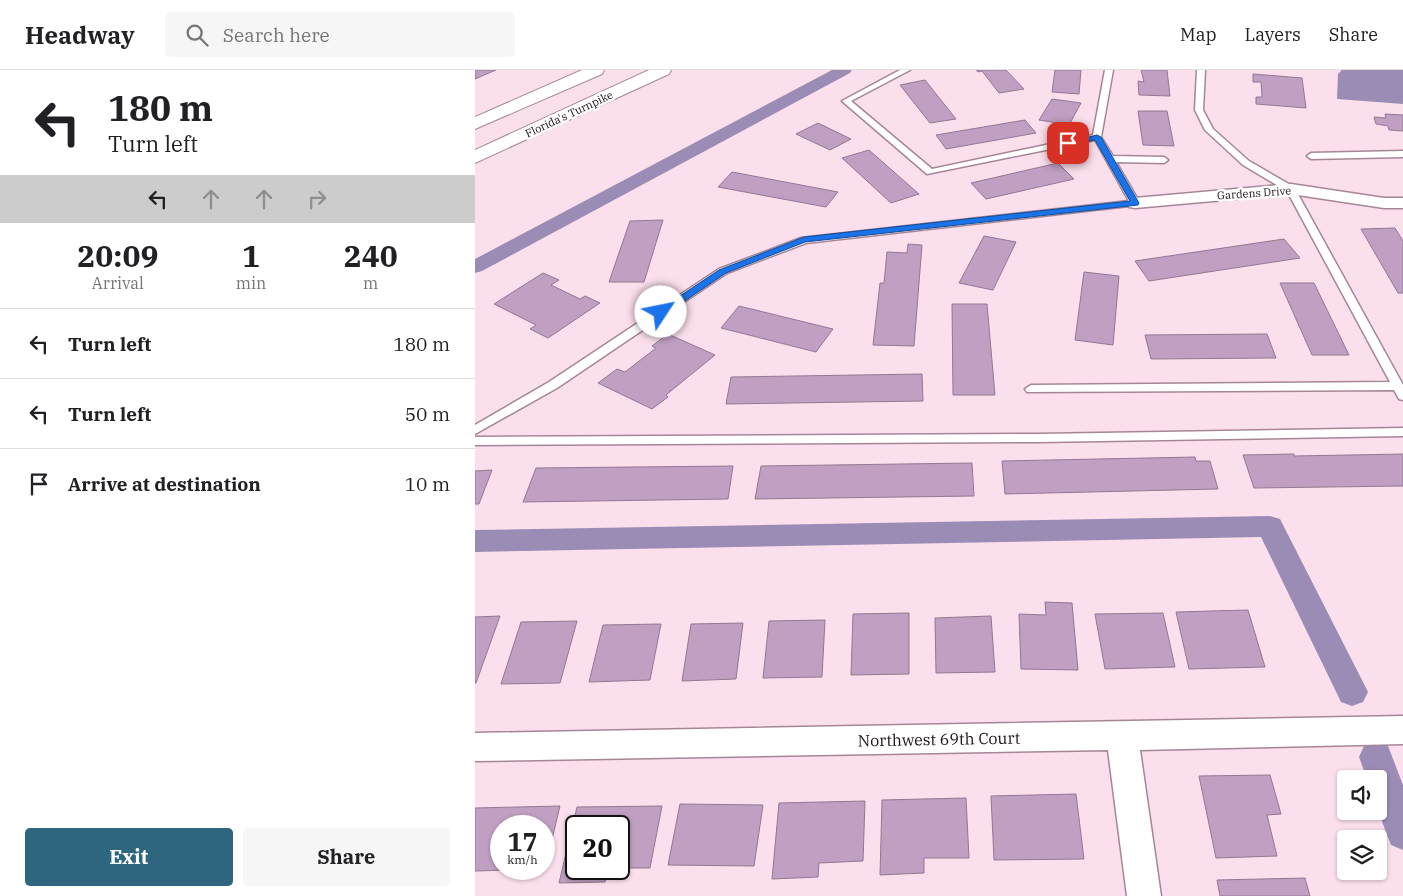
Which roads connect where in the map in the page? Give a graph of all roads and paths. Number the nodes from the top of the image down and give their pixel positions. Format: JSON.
{"nodes":[{"id":1,"x":596,"y":70,"type":"edge"},
{"id":2,"x":663,"y":70,"type":"edge"},
{"id":3,"x":906,"y":70,"type":"edge"},
{"id":4,"x":1109,"y":70,"type":"edge"},
{"id":5,"x":1201,"y":70,"type":"edge"},
{"id":6,"x":475,"y":124,"type":"edge"},
{"id":7,"x":1097,"y":137,"type":"junction"},
{"id":8,"x":1403,"y":154,"type":"edge"},
{"id":9,"x":1311,"y":156,"type":"dead end"},
{"id":10,"x":475,"y":157,"type":"edge"},
{"id":11,"x":1109,"y":159,"type":"junction"},
{"id":12,"x":1164,"y":160,"type":"dead end"},
{"id":13,"x":1291,"y":190,"type":"junction"},
{"id":14,"x":1135,"y":203,"type":"junction"},
{"id":15,"x":1403,"y":203,"type":"edge"},
{"id":16,"x":1031,"y":389,"type":"dead end"},
{"id":17,"x":1400,"y":391,"type":"edge"},
{"id":18,"x":475,"y":430,"type":"edge"},
{"id":19,"x":1403,"y":432,"type":"edge"},
{"id":20,"x":475,"y":441,"type":"edge"},
{"id":21,"x":1403,"y":730,"type":"edge"},
{"id":22,"x":1122,"y":736,"type":"junction"},
{"id":23,"x":475,"y":747,"type":"edge"},
{"id":24,"x":1144,"y":896,"type":"edge"}],
"edges":[{"from":1,"to":6,"type":"highway"},
{"from":2,"to":10,"type":"highway","name":"Florida's Turnpike"},
{"from":3,"to":7,"type":"lane"},
{"from":4,"to":7,"type":"lane"},
{"from":5,"to":13,"type":"lane"},
{"from":7,"to":11,"type":"lane"},
{"from":8,"to":9,"type":"lane"},
{"from":11,"to":12,"type":"lane"},
{"from":11,"to":14,"type":"lane"},
{"from":13,"to":14,"type":"street","name":"Gardens Drive"},
{"from":13,"to":15,"type":"street","name":"Gardens Drive"},
{"from":13,"to":17,"type":"lane"},
{"from":14,"to":18,"type":"lane"},
{"from":16,"to":17,"type":"lane"},
{"from":19,"to":20,"type":"lane"},
{"from":21,"to":22,"type":"street","name":"Northwest 69th Court"},
{"from":22,"to":23,"type":"street","name":"Northwest 69th Court"},
{"from":22,"to":24,"type":"street"}]}
